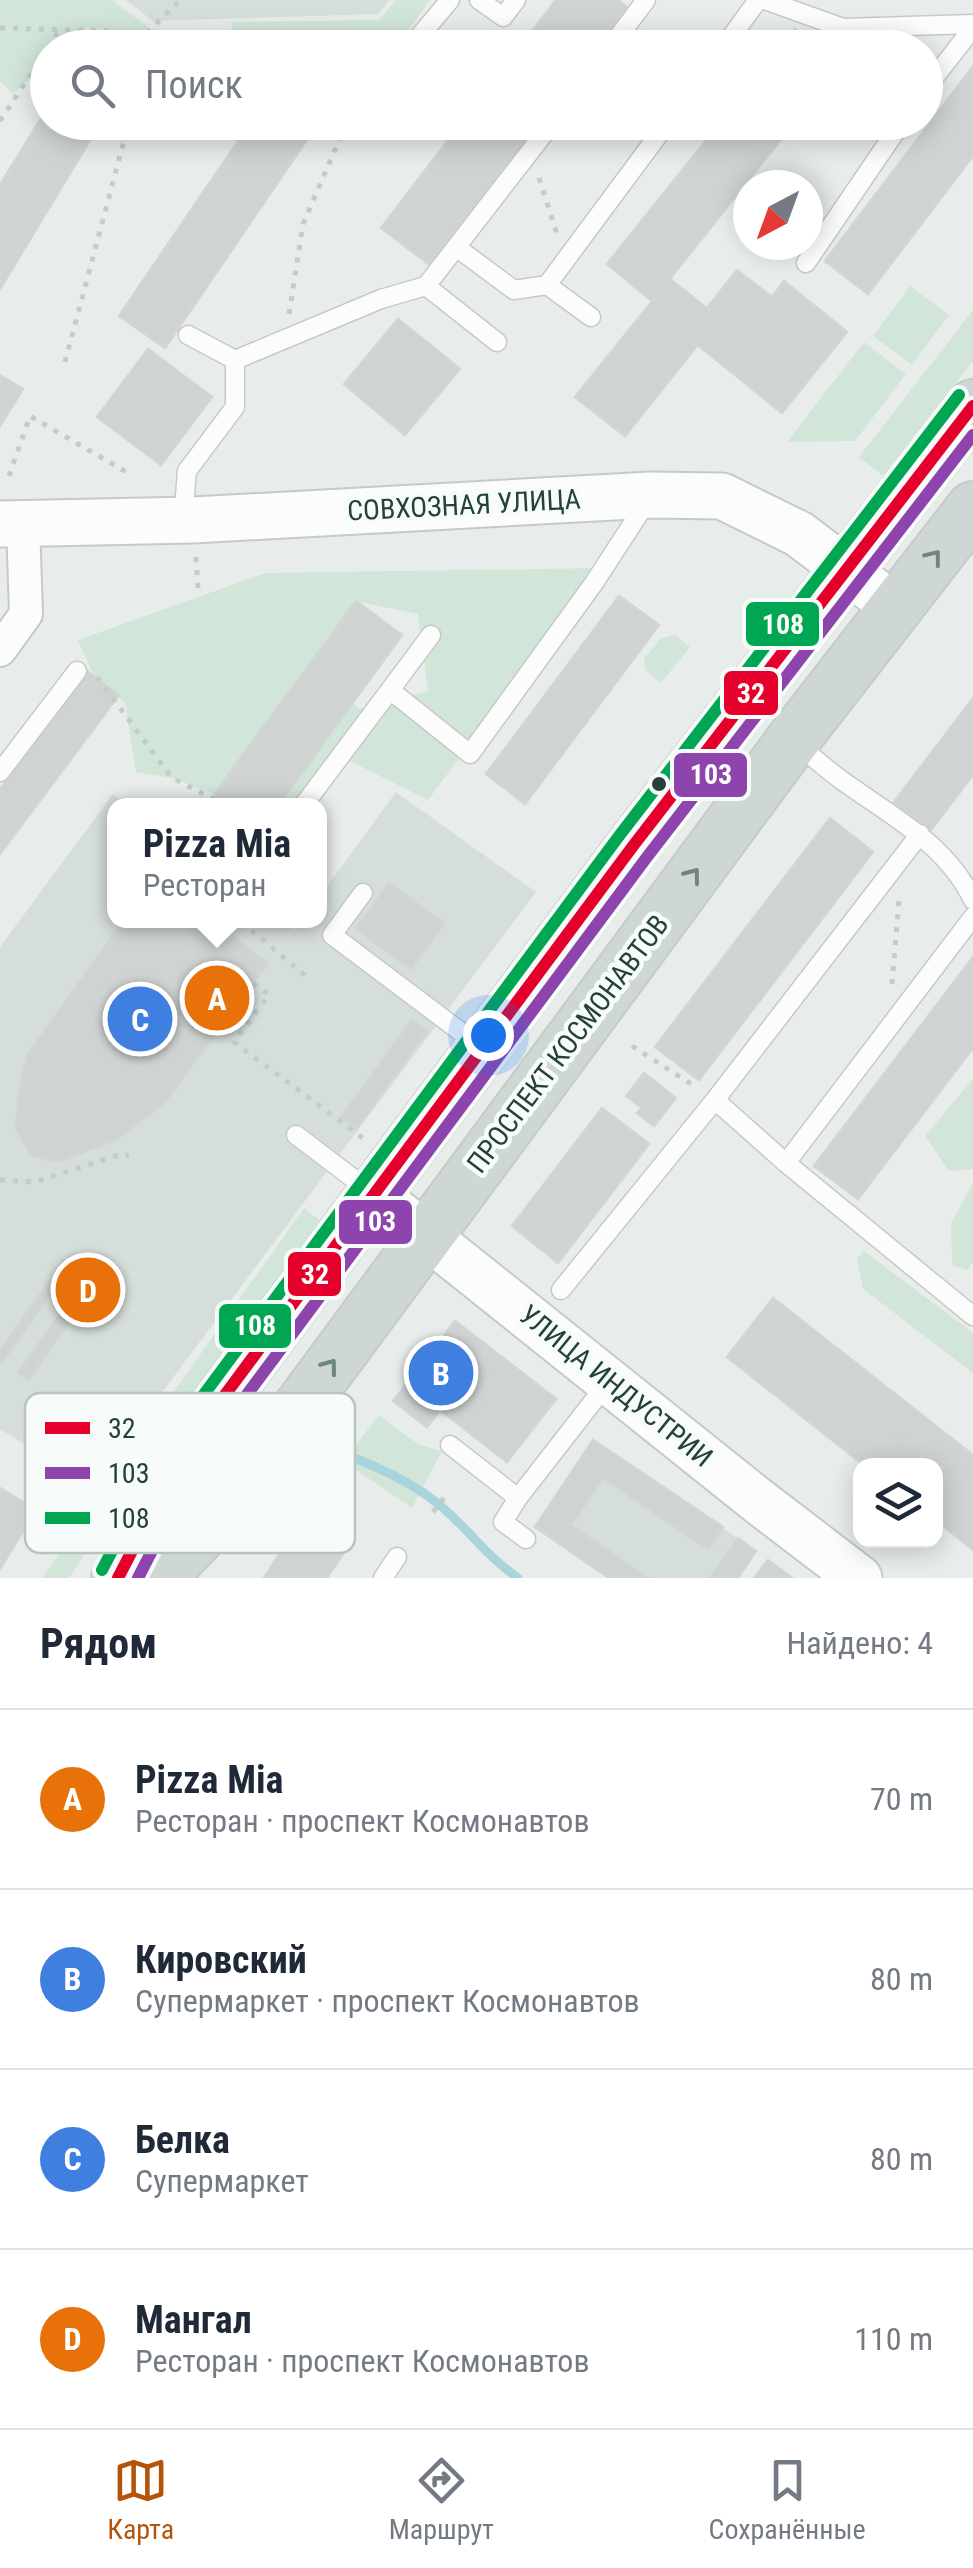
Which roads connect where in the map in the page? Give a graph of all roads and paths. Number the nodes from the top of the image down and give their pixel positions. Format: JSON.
{"nodes":[{"id":1,"x":180,"y":0,"type":"edge"},
{"id":2,"x":450,"y":0,"type":"edge"},
{"id":3,"x":479,"y":0,"type":"edge"},
{"id":4,"x":516,"y":0,"type":"edge"},
{"id":5,"x":646,"y":0,"type":"edge"},
{"id":6,"x":762,"y":0,"type":"edge"},
{"id":7,"x":973,"y":26,"type":"edge"},
{"id":8,"x":0,"y":28,"type":"edge"},
{"id":9,"x":59,"y":30,"type":"edge"},
{"id":10,"x":150,"y":30,"type":"edge"},
{"id":11,"x":425,"y":30,"type":"edge"},
{"id":12,"x":624,"y":30,"type":"edge"},
{"id":13,"x":738,"y":30,"type":"edge"},
{"id":14,"x":943,"y":66,"type":"edge"},
{"id":15,"x":30,"y":75,"type":"edge"},
{"id":16,"x":0,"y":121,"type":"edge"},
{"id":17,"x":124,"y":140,"type":"edge"},
{"id":18,"x":339,"y":140,"type":"edge"},
{"id":19,"x":539,"y":140,"type":"edge"},
{"id":20,"x":655,"y":140,"type":"edge"},
{"id":21,"x":890,"y":140,"type":"edge"},
{"id":22,"x":530,"y":152,"type":"junction"},
{"id":23,"x":456,"y":247,"type":"junction"},
{"id":24,"x":566,"y":260,"type":"junction"},
{"id":25,"x":806,"y":263,"type":"dead end"},
{"id":26,"x":426,"y":286,"type":"junction"},
{"id":27,"x":548,"y":286,"type":"junction"},
{"id":28,"x":591,"y":317,"type":"dead end"},
{"id":29,"x":188,"y":335,"type":"dead end"},
{"id":30,"x":285,"y":341,"type":"junction"},
{"id":31,"x":497,"y":342,"type":"dead end"},
{"id":32,"x":235,"y":360,"type":"junction"},
{"id":33,"x":64,"y":362,"type":"dead end"},
{"id":34,"x":973,"y":406,"type":"edge"},
{"id":35,"x":128,"y":473,"type":"dead end"},
{"id":36,"x":9,"y":476,"type":"dead end"},
{"id":37,"x":652,"y":495,"type":"junction"},
{"id":38,"x":973,"y":508,"type":"edge"},
{"id":39,"x":12,"y":524,"type":"edge"},
{"id":40,"x":189,"y":534,"type":"junction"},
{"id":41,"x":845,"y":568,"type":"junction"},
{"id":42,"x":198,"y":588,"type":"dead end"},
{"id":43,"x":896,"y":607,"type":"junction"},
{"id":44,"x":430,"y":634,"type":"dead end"},
{"id":45,"x":0,"y":650,"type":"edge"},
{"id":46,"x":76,"y":671,"type":"joint"},
{"id":47,"x":390,"y":690,"type":"junction"},
{"id":48,"x":793,"y":740,"type":"junction"},
{"id":49,"x":0,"y":772,"type":"edge"},
{"id":50,"x":212,"y":798,"type":"edge"},
{"id":51,"x":310,"y":798,"type":"edge"},
{"id":52,"x":920,"y":834,"type":"junction"},
{"id":53,"x":902,"y":858,"type":"junction"},
{"id":54,"x":968,"y":870,"type":"edge"},
{"id":55,"x":363,"y":893,"type":"dead end"},
{"id":56,"x":973,"y":900,"type":"edge"},
{"id":57,"x":973,"y":917,"type":"edge"},
{"id":58,"x":248,"y":928,"type":"edge"},
{"id":59,"x":311,"y":980,"type":"dead end"},
{"id":60,"x":253,"y":983,"type":"dead end"},
{"id":61,"x":889,"y":1030,"type":"junction"},
{"id":62,"x":632,"y":1046,"type":"dead end"},
{"id":63,"x":482,"y":1048,"type":"junction"},
{"id":64,"x":715,"y":1100,"type":"junction"},
{"id":65,"x":296,"y":1134,"type":"dead end"},
{"id":66,"x":129,"y":1154,"type":"dead end"},
{"id":67,"x":786,"y":1163,"type":"junction"},
{"id":68,"x":371,"y":1168,"type":"junction"},
{"id":69,"x":0,"y":1180,"type":"edge"},
{"id":70,"x":427,"y":1235,"type":"junction"},
{"id":71,"x":561,"y":1290,"type":"dead end"},
{"id":72,"x":973,"y":1316,"type":"edge"},
{"id":73,"x":610,"y":1380,"type":"junction"},
{"id":74,"x":222,"y":1393,"type":"edge"},
{"id":75,"x":310,"y":1393,"type":"edge"},
{"id":76,"x":450,"y":1446,"type":"dead end"},
{"id":77,"x":444,"y":1498,"type":"dead end"},
{"id":78,"x":518,"y":1498,"type":"junction"},
{"id":79,"x":433,"y":1512,"type":"dead end"},
{"id":80,"x":526,"y":1539,"type":"dead end"},
{"id":81,"x":131,"y":1553,"type":"edge"},
{"id":82,"x":183,"y":1553,"type":"edge"},
{"id":83,"x":397,"y":1557,"type":"dead end"},
{"id":84,"x":118,"y":1578,"type":"edge"},
{"id":85,"x":159,"y":1578,"type":"edge"},
{"id":86,"x":383,"y":1578,"type":"edge"},
{"id":87,"x":859,"y":1578,"type":"edge"}],
"edges":[{"from":1,"to":10,"type":"path"},
{"from":2,"to":11,"type":"lane"},
{"from":3,"to":4,"type":"lane"},
{"from":5,"to":12,"type":"lane"},
{"from":6,"to":7,"type":"lane"},
{"from":6,"to":13,"type":"lane"},
{"from":7,"to":14,"type":"lane"},
{"from":8,"to":9,"type":"path"},
{"from":15,"to":16,"type":"path"},
{"from":17,"to":33,"type":"path"},
{"from":18,"to":30,"type":"path"},
{"from":19,"to":22,"type":"lane"},
{"from":20,"to":24,"type":"lane"},
{"from":21,"to":25,"type":"lane"},
{"from":22,"to":23,"type":"lane"},
{"from":22,"to":24,"type":"path"},
{"from":23,"to":26,"type":"lane"},
{"from":23,"to":27,"type":"lane"},
{"from":24,"to":27,"type":"lane"},
{"from":26,"to":30,"type":"lane"},
{"from":26,"to":31,"type":"lane"},
{"from":27,"to":28,"type":"lane"},
{"from":29,"to":32,"type":"lane"},
{"from":30,"to":32,"type":"lane"},
{"from":32,"to":40,"type":"lane"},
{"from":34,"to":41,"type":"main road"},
{"from":35,"to":36,"type":"path"},
{"from":37,"to":40,"type":"street","name":"СОВХОЗНАЯ УЛИЦА"},
{"from":37,"to":41,"type":"street","name":"СОВХОЗНАЯ УЛИЦА"},
{"from":37,"to":47,"type":"lane"},
{"from":43,"to":38,"type":"main road","name":"ПРОСПЕКТ КОСМОНАВТОВ","one_way":true},
{"from":39,"to":40,"type":"street","name":"СОВХОЗНАЯ УЛИЦА"},
{"from":39,"to":45,"type":"street"},
{"from":40,"to":42,"type":"path"},
{"from":41,"to":43,"type":"street","name":"СОВХОЗНАЯ УЛИЦА"},
{"from":41,"to":63,"type":"main road"},
{"from":43,"to":48,"type":"main road","name":"ПРОСПЕКТ КОСМОНАВТОВ"},
{"from":44,"to":47,"type":"lane"},
{"from":46,"to":49,"type":"lane"},
{"from":46,"to":50,"type":"path"},
{"from":47,"to":51,"type":"lane"},
{"from":48,"to":52,"type":"lane"},
{"from":70,"to":48,"type":"main road","name":"ПРОСПЕКТ КОСМОНАВТОВ","one_way":true},
{"from":52,"to":53,"type":"lane"},
{"from":52,"to":54,"type":"lane"},
{"from":53,"to":61,"type":"path"},
{"from":53,"to":64,"type":"lane"},
{"from":54,"to":56,"type":"lane"},
{"from":55,"to":63,"type":"lane"},
{"from":57,"to":61,"type":"lane"},
{"from":58,"to":59,"type":"path"},
{"from":60,"to":68,"type":"path"},
{"from":61,"to":67,"type":"lane"},
{"from":62,"to":64,"type":"path"},
{"from":63,"to":68,"type":"main road"},
{"from":64,"to":67,"type":"lane"},
{"from":64,"to":71,"type":"lane"},
{"from":65,"to":68,"type":"lane"},
{"from":66,"to":69,"type":"path"},
{"from":67,"to":72,"type":"lane"},
{"from":68,"to":70,"type":"street","name":"УЛИЦА ИНДУСТРИИ"},
{"from":68,"to":74,"type":"main road"},
{"from":70,"to":73,"type":"street","name":"УЛИЦА ИНДУСТРИИ"},
{"from":75,"to":70,"type":"main road","name":"ПРОСПЕКТ КОСМОНАВТОВ","one_way":true},
{"from":73,"to":78,"type":"lane"},
{"from":73,"to":87,"type":"street","name":"УЛИЦА ИНДУСТРИИ"},
{"from":76,"to":78,"type":"lane"},
{"from":77,"to":79,"type":"path"},
{"from":78,"to":80,"type":"lane"},
{"from":81,"to":84,"type":"main road"},
{"from":85,"to":82,"type":"main road","name":"ПРОСПЕКТ КОСМОНАВТОВ","one_way":true},
{"from":83,"to":86,"type":"lane"}]}
